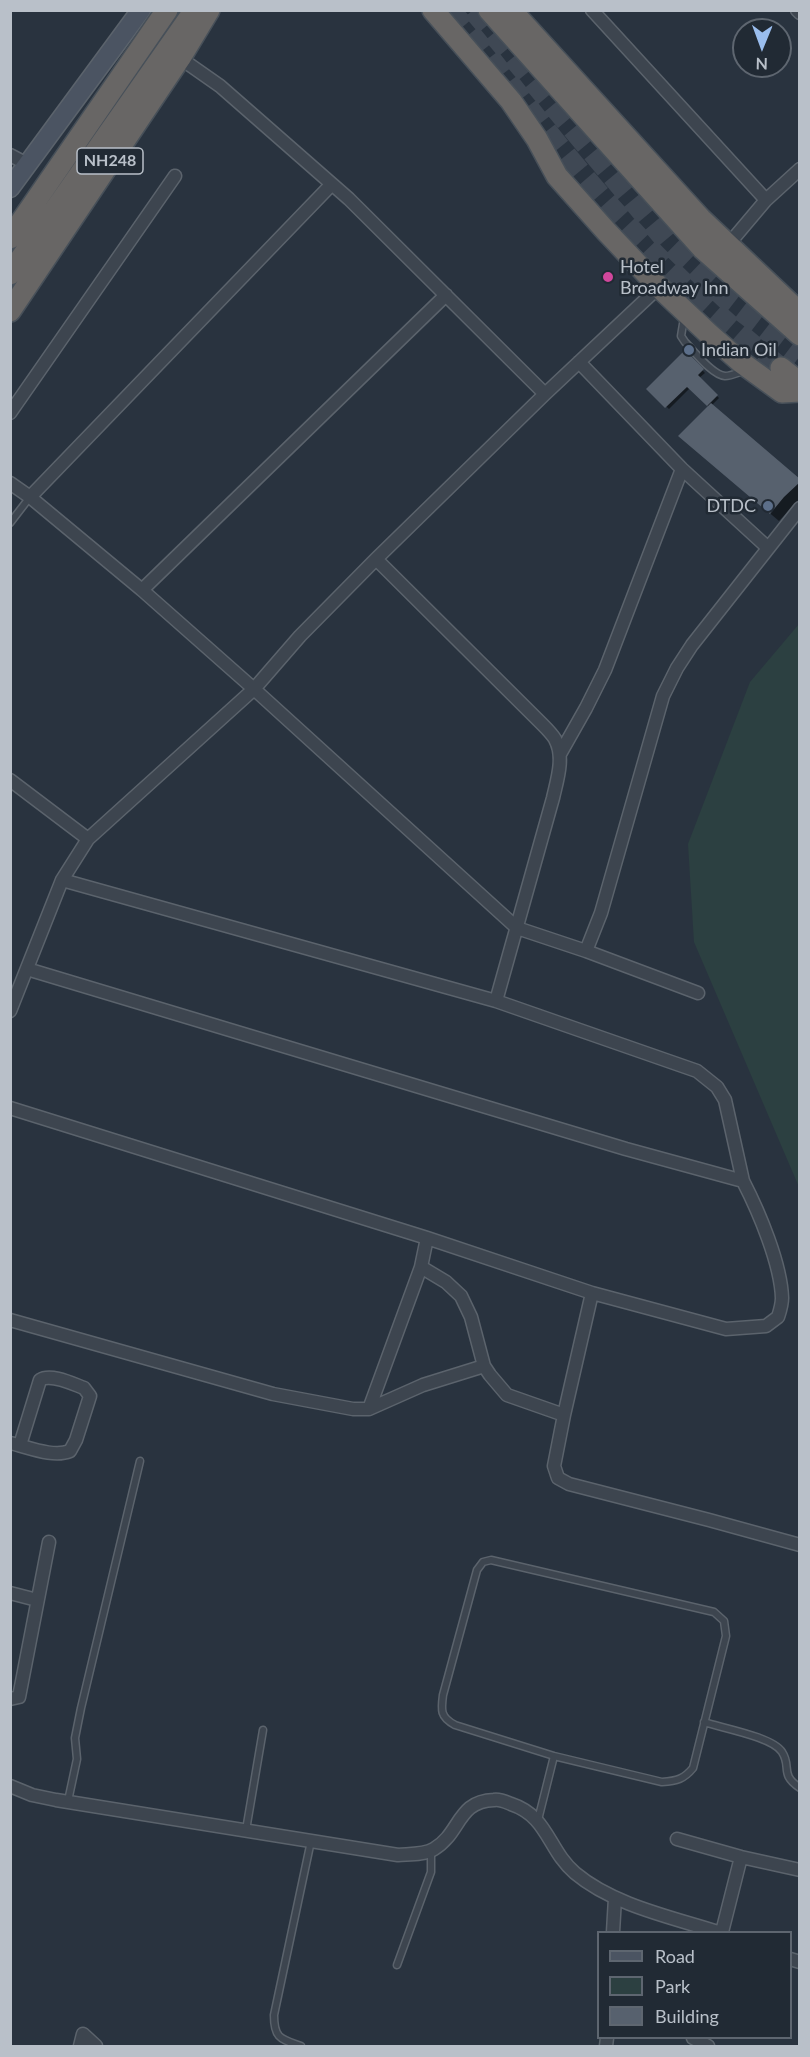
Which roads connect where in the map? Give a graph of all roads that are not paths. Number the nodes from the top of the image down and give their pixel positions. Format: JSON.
{"nodes":[{"id":1,"x":141,"y":10,"type":"edge"},
{"id":2,"x":167,"y":10,"type":"edge"},
{"id":3,"x":195,"y":10,"type":"edge"},
{"id":4,"x":209,"y":10,"type":"edge"},
{"id":5,"x":433,"y":10,"type":"edge"},
{"id":6,"x":489,"y":10,"type":"edge"},
{"id":7,"x":510,"y":10,"type":"edge"},
{"id":8,"x":592,"y":10,"type":"edge"},
{"id":9,"x":180,"y":58,"type":"junction"},
{"id":10,"x":10,"y":155,"type":"edge"},
{"id":11,"x":27,"y":164,"type":"junction"},
{"id":12,"x":799,"y":170,"type":"edge"},
{"id":13,"x":175,"y":176,"type":"dead end"},
{"id":14,"x":332,"y":184,"type":"junction"},
{"id":15,"x":10,"y":188,"type":"edge"},
{"id":16,"x":766,"y":200,"type":"junction"},
{"id":17,"x":10,"y":238,"type":"edge"},
{"id":18,"x":728,"y":245,"type":"junction"},
{"id":19,"x":10,"y":274,"type":"edge"},
{"id":20,"x":659,"y":287,"type":"junction"},
{"id":21,"x":446,"y":295,"type":"junction"},
{"id":22,"x":10,"y":311,"type":"edge"},
{"id":23,"x":800,"y":313,"type":"edge"},
{"id":24,"x":800,"y":335,"type":"edge"},
{"id":25,"x":579,"y":362,"type":"junction"},
{"id":26,"x":781,"y":368,"type":"tunnel mouth"},
{"id":27,"x":800,"y":383,"type":"edge"},
{"id":28,"x":800,"y":391,"type":"edge"},
{"id":29,"x":545,"y":394,"type":"junction"},
{"id":30,"x":10,"y":413,"type":"edge"},
{"id":31,"x":682,"y":469,"type":"junction"},
{"id":32,"x":10,"y":483,"type":"edge"},
{"id":33,"x":30,"y":497,"type":"junction"},
{"id":34,"x":800,"y":507,"type":"edge"},
{"id":35,"x":10,"y":523,"type":"edge"},
{"id":36,"x":767,"y":548,"type":"junction"},
{"id":37,"x":376,"y":559,"type":"junction"},
{"id":38,"x":142,"y":590,"type":"junction"},
{"id":39,"x":254,"y":689,"type":"junction"},
{"id":40,"x":560,"y":754,"type":"junction"},
{"id":41,"x":10,"y":780,"type":"edge"},
{"id":42,"x":87,"y":839,"type":"junction"},
{"id":43,"x":62,"y":880,"type":"junction"},
{"id":44,"x":517,"y":928,"type":"junction"},
{"id":45,"x":586,"y":951,"type":"junction"},
{"id":46,"x":27,"y":969,"type":"junction"},
{"id":47,"x":698,"y":993,"type":"dead end"},
{"id":48,"x":496,"y":1001,"type":"junction"},
{"id":49,"x":10,"y":1011,"type":"edge"},
{"id":50,"x":10,"y":1108,"type":"edge"},
{"id":51,"x":743,"y":1181,"type":"junction"},
{"id":52,"x":427,"y":1238,"type":"junction"},
{"id":53,"x":421,"y":1267,"type":"junction"},
{"id":54,"x":592,"y":1293,"type":"junction"},
{"id":55,"x":10,"y":1320,"type":"edge"},
{"id":56,"x":484,"y":1366,"type":"junction"},
{"id":57,"x":369,"y":1409,"type":"junction"},
{"id":58,"x":564,"y":1415,"type":"junction"},
{"id":59,"x":15,"y":1444,"type":"edge"},
{"id":60,"x":140,"y":1461,"type":"dead end"},
{"id":61,"x":49,"y":1542,"type":"dead end"},
{"id":62,"x":800,"y":1545,"type":"edge"},
{"id":63,"x":10,"y":1593,"type":"edge"},
{"id":64,"x":37,"y":1600,"type":"junction"},
{"id":65,"x":10,"y":1699,"type":"edge"},
{"id":66,"x":704,"y":1722,"type":"junction"},
{"id":67,"x":263,"y":1730,"type":"dead end"},
{"id":68,"x":554,"y":1756,"type":"junction"},
{"id":69,"x":10,"y":1786,"type":"edge"},
{"id":70,"x":800,"y":1788,"type":"edge"},
{"id":71,"x":68,"y":1801,"type":"junction"},
{"id":72,"x":538,"y":1820,"type":"junction"},
{"id":73,"x":245,"y":1830,"type":"junction"},
{"id":74,"x":678,"y":1839,"type":"dead end"},
{"id":75,"x":311,"y":1841,"type":"junction"},
{"id":76,"x":431,"y":1851,"type":"junction"},
{"id":77,"x":741,"y":1857,"type":"junction"},
{"id":78,"x":800,"y":1870,"type":"edge"},
{"id":79,"x":615,"y":1898,"type":"junction"},
{"id":80,"x":613,"y":1931,"type":"edge"},
{"id":81,"x":715,"y":1931,"type":"edge"},
{"id":82,"x":723,"y":1931,"type":"edge"},
{"id":83,"x":397,"y":1965,"type":"dead end"},
{"id":84,"x":80,"y":2046,"type":"edge"},
{"id":85,"x":96,"y":2046,"type":"edge"},
{"id":86,"x":301,"y":2046,"type":"edge"}],
"edges":[{"from":1,"to":11,"type":"main road"},
{"from":2,"to":17,"type":"highway","number":"NH248"},
{"from":3,"to":19,"type":"highway"},
{"from":4,"to":9,"type":"highway","number":"NH248"},
{"from":5,"to":20,"type":"highway"},
{"from":6,"to":24,"type":"highway"},
{"from":7,"to":18,"type":"highway"},
{"from":8,"to":16,"type":"street"},
{"from":9,"to":14,"type":"street"},
{"from":9,"to":22,"type":"highway","number":"NH248"},
{"from":10,"to":11,"type":"street"},
{"from":11,"to":15,"type":"main road"},
{"from":12,"to":16,"type":"street"},
{"from":13,"to":30,"type":"street"},
{"from":14,"to":21,"type":"street"},
{"from":14,"to":33,"type":"street"},
{"from":16,"to":18,"type":"street"},
{"from":18,"to":23,"type":"highway"},
{"from":20,"to":25,"type":"street"},
{"from":20,"to":28,"type":"highway"},
{"from":21,"to":29,"type":"street"},
{"from":21,"to":38,"type":"street"},
{"from":25,"to":29,"type":"street"},
{"from":25,"to":31,"type":"street"},
{"from":26,"to":27,"type":"highway"},
{"from":29,"to":37,"type":"street"},
{"from":31,"to":36,"type":"street"},
{"from":31,"to":40,"type":"street"},
{"from":32,"to":33,"type":"street"},
{"from":33,"to":35,"type":"lane"},
{"from":33,"to":38,"type":"street"},
{"from":34,"to":36,"type":"street"},
{"from":36,"to":45,"type":"street"},
{"from":37,"to":39,"type":"street"},
{"from":37,"to":40,"type":"street"},
{"from":38,"to":39,"type":"street"},
{"from":39,"to":42,"type":"street"},
{"from":39,"to":44,"type":"street"},
{"from":40,"to":44,"type":"street"},
{"from":41,"to":42,"type":"street"},
{"from":42,"to":43,"type":"street"},
{"from":43,"to":46,"type":"street"},
{"from":43,"to":48,"type":"street"},
{"from":44,"to":45,"type":"street"},
{"from":44,"to":48,"type":"street"},
{"from":45,"to":47,"type":"street"},
{"from":46,"to":49,"type":"street"},
{"from":46,"to":51,"type":"street"},
{"from":48,"to":51,"type":"street"},
{"from":50,"to":52,"type":"street"},
{"from":51,"to":54,"type":"street"},
{"from":52,"to":53,"type":"street"},
{"from":52,"to":54,"type":"street"},
{"from":53,"to":56,"type":"street"},
{"from":53,"to":57,"type":"street"},
{"from":54,"to":58,"type":"street"},
{"from":55,"to":57,"type":"street"},
{"from":56,"to":57,"type":"street"},
{"from":56,"to":58,"type":"street"},
{"from":58,"to":62,"type":"street"},
{"from":59,"to":59,"type":"street"},
{"from":60,"to":71,"type":"lane"},
{"from":61,"to":64,"type":"street"},
{"from":63,"to":64,"type":"street"},
{"from":64,"to":65,"type":"street"},
{"from":66,"to":68,"type":"lane"},
{"from":66,"to":68,"type":"lane"},
{"from":66,"to":70,"type":"lane"},
{"from":67,"to":73,"type":"lane"},
{"from":68,"to":72,"type":"lane"},
{"from":69,"to":71,"type":"street"},
{"from":71,"to":73,"type":"street"},
{"from":72,"to":76,"type":"street"},
{"from":72,"to":79,"type":"street"},
{"from":73,"to":75,"type":"street"},
{"from":74,"to":77,"type":"street"},
{"from":75,"to":76,"type":"street"},
{"from":75,"to":86,"type":"lane"},
{"from":76,"to":83,"type":"lane"},
{"from":77,"to":78,"type":"street"},
{"from":77,"to":82,"type":"street"},
{"from":79,"to":80,"type":"street"},
{"from":79,"to":81,"type":"street"},
{"from":84,"to":85,"type":"street"}]}
